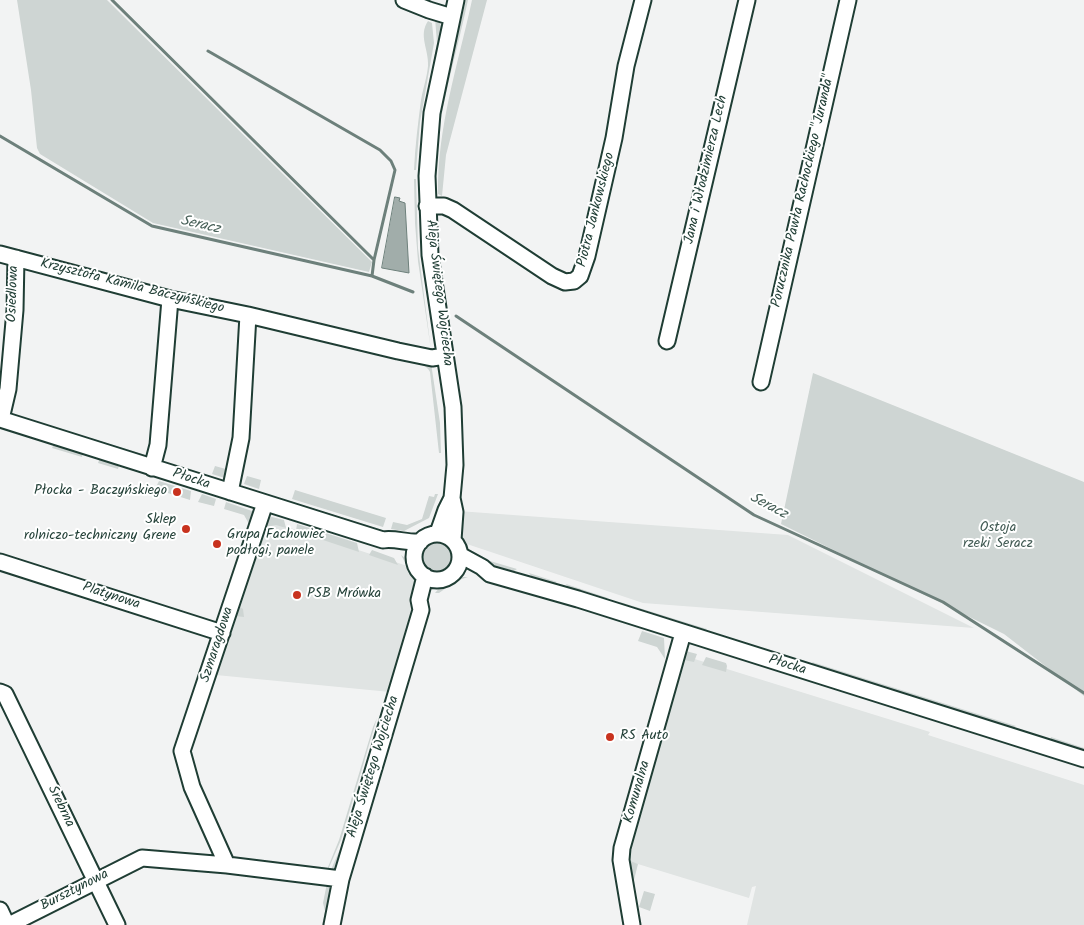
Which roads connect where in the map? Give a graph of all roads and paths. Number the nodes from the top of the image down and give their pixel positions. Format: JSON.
{"nodes":[{"id":1,"x":404,"y":0,"type":"edge"},
{"id":2,"x":456,"y":0,"type":"edge"},
{"id":3,"x":643,"y":0,"type":"edge"},
{"id":4,"x":746,"y":0,"type":"edge"},
{"id":5,"x":848,"y":0,"type":"edge"},
{"id":6,"x":452,"y":16,"type":"junction"},
{"id":7,"x":427,"y":206,"type":"junction"},
{"id":8,"x":0,"y":254,"type":"edge"},
{"id":9,"x":16,"y":258,"type":"junction"},
{"id":10,"x":170,"y":299,"type":"junction"},
{"id":11,"x":0,"y":305,"type":"edge"},
{"id":12,"x":15,"y":310,"type":"junction"},
{"id":13,"x":248,"y":315,"type":"junction"},
{"id":14,"x":667,"y":340,"type":"dead end"},
{"id":15,"x":445,"y":356,"type":"junction"},
{"id":16,"x":761,"y":382,"type":"dead end"},
{"id":17,"x":1,"y":419,"type":"edge"},
{"id":18,"x":152,"y":468,"type":"junction"},
{"id":19,"x":230,"y":492,"type":"junction"},
{"id":20,"x":452,"y":498,"type":"junction"},
{"id":21,"x":265,"y":503,"type":"junction"},
{"id":22,"x":436,"y":534,"type":"junction"},
{"id":23,"x":383,"y":540,"type":"junction"},
{"id":24,"x":452,"y":540,"type":"junction"},
{"id":25,"x":420,"y":542,"type":"junction"},
{"id":26,"x":460,"y":555,"type":"junction"},
{"id":27,"x":414,"y":559,"type":"junction"},
{"id":28,"x":0,"y":562,"type":"edge"},
{"id":29,"x":456,"y":571,"type":"junction"},
{"id":30,"x":490,"y":574,"type":"junction"},
{"id":31,"x":431,"y":578,"type":"junction"},
{"id":32,"x":222,"y":633,"type":"junction"},
{"id":33,"x":683,"y":633,"type":"junction"},
{"id":34,"x":0,"y":692,"type":"edge"},
{"id":35,"x":1084,"y":759,"type":"edge"},
{"id":36,"x":227,"y":865,"type":"junction"},
{"id":37,"x":341,"y":879,"type":"junction"},
{"id":38,"x":95,"y":881,"type":"junction"},
{"id":39,"x":0,"y":910,"type":"edge"},
{"id":40,"x":8,"y":925,"type":"edge"},
{"id":41,"x":117,"y":925,"type":"edge"},
{"id":42,"x":332,"y":925,"type":"edge"},
{"id":43,"x":632,"y":925,"type":"edge"}],
"edges":[{"from":1,"to":6,"type":"street"},
{"from":2,"to":6,"type":"street","name":"Aleja Świętego Wojciecha"},
{"from":3,"to":7,"type":"street","name":"Piotra Jankowskiego"},
{"from":4,"to":14,"type":"street","name":"Jana i Włodzimierza Lech"},
{"from":5,"to":16,"type":"street","name":"Porucznika Pawła Rachockiego \"Juranda\""},
{"from":6,"to":7,"type":"street","name":"Aleja Świętego Wojciecha"},
{"from":7,"to":15,"type":"street","name":"Aleja Świętego Wojciecha"},
{"from":8,"to":9,"type":"street","name":"Krzysztofa Kamila Baczyńskiego"},
{"from":9,"to":10,"type":"street","name":"Krzysztofa Kamila Baczyńskiego"},
{"from":9,"to":12,"type":"street","name":"Osiedlowa"},
{"from":10,"to":13,"type":"street","name":"Krzysztofa Kamila Baczyńskiego"},
{"from":10,"to":18,"type":"street"},
{"from":11,"to":12,"type":"street"},
{"from":12,"to":17,"type":"street","name":"Osiedlowa"},
{"from":13,"to":15,"type":"street","name":"Krzysztofa Kamila Baczyńskiego"},
{"from":13,"to":19,"type":"street"},
{"from":15,"to":20,"type":"street","name":"Aleja Świętego Wojciecha"},
{"from":17,"to":18,"type":"street","name":"Płocka"},
{"from":18,"to":19,"type":"street","name":"Płocka"},
{"from":19,"to":21,"type":"street","name":"Płocka"},
{"from":20,"to":22,"type":"street","name":"Aleja Świętego Wojciecha"},
{"from":20,"to":24,"type":"street","name":"Aleja Świętego Wojciecha"},
{"from":21,"to":23,"type":"street","name":"Płocka"},
{"from":21,"to":32,"type":"street","name":"Szmaragdowa"},
{"from":22,"to":24,"type":"street"},
{"from":22,"to":25,"type":"street"},
{"from":23,"to":25,"type":"street","name":"Płocka"},
{"from":23,"to":27,"type":"street","name":"Płocka"},
{"from":24,"to":26,"type":"street"},
{"from":25,"to":27,"type":"street"},
{"from":26,"to":29,"type":"street"},
{"from":26,"to":30,"type":"street","name":"Płocka"},
{"from":27,"to":31,"type":"street"},
{"from":28,"to":32,"type":"street","name":"Platynowa"},
{"from":29,"to":30,"type":"street","name":"Płocka"},
{"from":29,"to":31,"type":"street"},
{"from":30,"to":33,"type":"street","name":"Płocka"},
{"from":31,"to":37,"type":"street","name":"Aleja Świętego Wojciecha"},
{"from":32,"to":36,"type":"street","name":"Szmaragdowa"},
{"from":33,"to":35,"type":"street","name":"Płocka"},
{"from":33,"to":43,"type":"street","name":"Komunalna"},
{"from":34,"to":38,"type":"street","name":"Srebrna"},
{"from":36,"to":37,"type":"street"},
{"from":36,"to":38,"type":"street","name":"Bursztynowa"},
{"from":37,"to":42,"type":"street","name":"Aleja Świętego Wojciecha"},
{"from":38,"to":40,"type":"street","name":"Bursztynowa"},
{"from":38,"to":41,"type":"street","name":"Srebrna"},
{"from":39,"to":40,"type":"street"}]}
